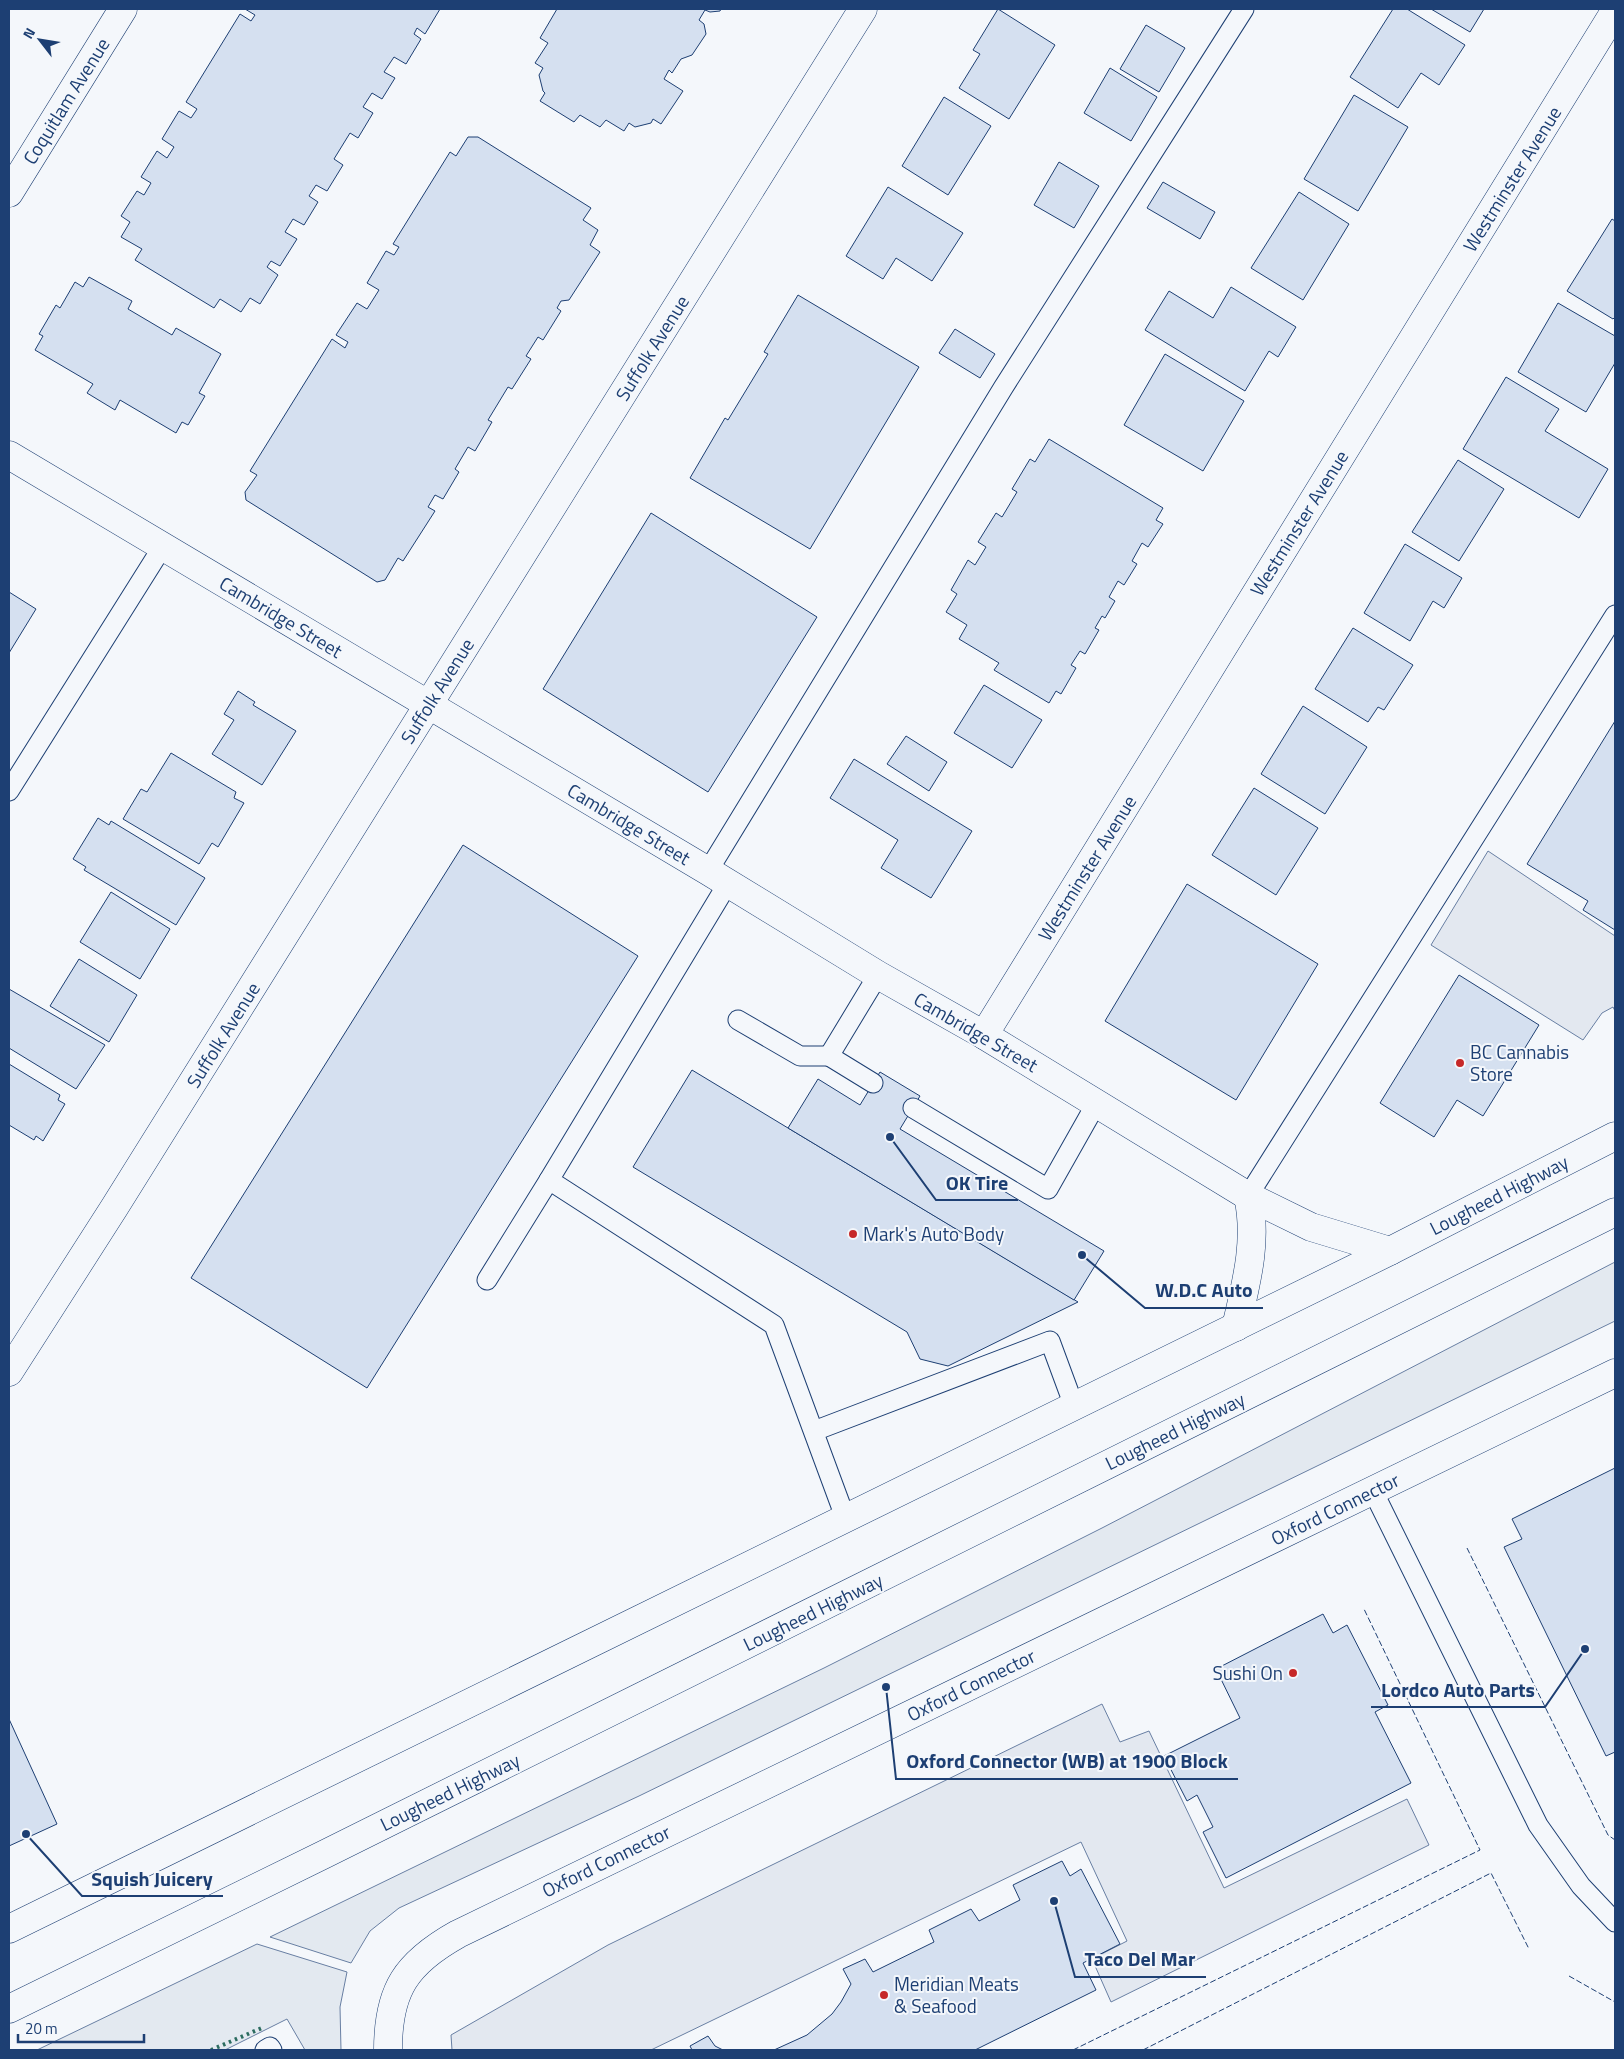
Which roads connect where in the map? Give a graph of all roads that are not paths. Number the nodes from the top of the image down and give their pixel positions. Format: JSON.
{"nodes":[{"id":1,"x":123,"y":9,"type":"edge"},
{"id":2,"x":863,"y":9,"type":"edge"},
{"id":3,"x":1244,"y":9,"type":"edge"},
{"id":4,"x":1615,"y":11,"type":"edge"},
{"id":5,"x":9,"y":193,"type":"edge"},
{"id":6,"x":9,"y":455,"type":"edge"},
{"id":7,"x":163,"y":546,"type":"junction"},
{"id":8,"x":1615,"y":614,"type":"edge"},
{"id":9,"x":429,"y":705,"type":"junction"},
{"id":10,"x":9,"y":791,"type":"edge"},
{"id":11,"x":718,"y":877,"type":"junction"},
{"id":12,"x":878,"y":975,"type":"junction"},
{"id":13,"x":738,"y":1020,"type":"dead end"},
{"id":14,"x":984,"y":1035,"type":"junction"},
{"id":15,"x":829,"y":1056,"type":"junction"},
{"id":16,"x":873,"y":1083,"type":"dead end"},
{"id":17,"x":1096,"y":1104,"type":"junction"},
{"id":18,"x":913,"y":1108,"type":"dead end"},
{"id":19,"x":1615,"y":1136,"type":"edge"},
{"id":20,"x":549,"y":1180,"type":"junction"},
{"id":21,"x":1248,"y":1196,"type":"junction"},
{"id":22,"x":1615,"y":1212,"type":"edge"},
{"id":23,"x":1390,"y":1251,"type":"junction"},
{"id":24,"x":487,"y":1280,"type":"dead end"},
{"id":25,"x":1236,"y":1327,"type":"junction"},
{"id":26,"x":9,"y":1372,"type":"edge"},
{"id":27,"x":1615,"y":1373,"type":"edge"},
{"id":28,"x":1074,"y":1406,"type":"junction"},
{"id":29,"x":814,"y":1431,"type":"junction"},
{"id":30,"x":1373,"y":1491,"type":"junction"},
{"id":31,"x":845,"y":1518,"type":"junction"},
{"id":32,"x":1615,"y":1922,"type":"edge"},
{"id":33,"x":9,"y":1929,"type":"edge"},
{"id":34,"x":9,"y":2009,"type":"edge"},
{"id":35,"x":265,"y":2050,"type":"edge"},
{"id":36,"x":272,"y":2050,"type":"edge"},
{"id":37,"x":388,"y":2050,"type":"edge"}],
"edges":[{"from":1,"to":5,"type":"street","name":"Coquitlam Avenue"},
{"from":2,"to":9,"type":"street","name":"Suffolk Avenue"},
{"from":3,"to":11,"type":"lane"},
{"from":4,"to":14,"type":"street","name":"Westminster Avenue"},
{"from":6,"to":7,"type":"street","name":"Cambridge Street"},
{"from":7,"to":9,"type":"street","name":"Cambridge Street"},
{"from":7,"to":10,"type":"lane"},
{"from":8,"to":21,"type":"lane"},
{"from":9,"to":11,"type":"street","name":"Cambridge Street"},
{"from":9,"to":26,"type":"street","name":"Suffolk Avenue"},
{"from":11,"to":12,"type":"street","name":"Cambridge Street"},
{"from":11,"to":20,"type":"lane"},
{"from":12,"to":14,"type":"street","name":"Cambridge Street"},
{"from":12,"to":15,"type":"lane"},
{"from":13,"to":15,"type":"lane"},
{"from":14,"to":17,"type":"street","name":"Cambridge Street"},
{"from":15,"to":16,"type":"lane"},
{"from":17,"to":18,"type":"lane"},
{"from":17,"to":21,"type":"street","name":"Cambridge Street"},
{"from":19,"to":23,"type":"street","name":"Lougheed Highway"},
{"from":20,"to":24,"type":"lane"},
{"from":20,"to":29,"type":"lane"},
{"from":21,"to":23,"type":"street","name":"Cambridge Street"},
{"from":21,"to":25,"type":"street"},
{"from":22,"to":34,"type":"street","name":"Lougheed Highway"},
{"from":23,"to":25,"type":"street","name":"Lougheed Highway"},
{"from":25,"to":28,"type":"street","name":"Lougheed Highway"},
{"from":27,"to":30,"type":"street","name":"Oxford Connector"},
{"from":28,"to":29,"type":"lane"},
{"from":28,"to":31,"type":"street","name":"Lougheed Highway"},
{"from":29,"to":31,"type":"lane"},
{"from":30,"to":32,"type":"lane"},
{"from":30,"to":37,"type":"street","name":"Oxford Connector"},
{"from":31,"to":33,"type":"street","name":"Lougheed Highway"},
{"from":35,"to":36,"type":"lane"}]}
